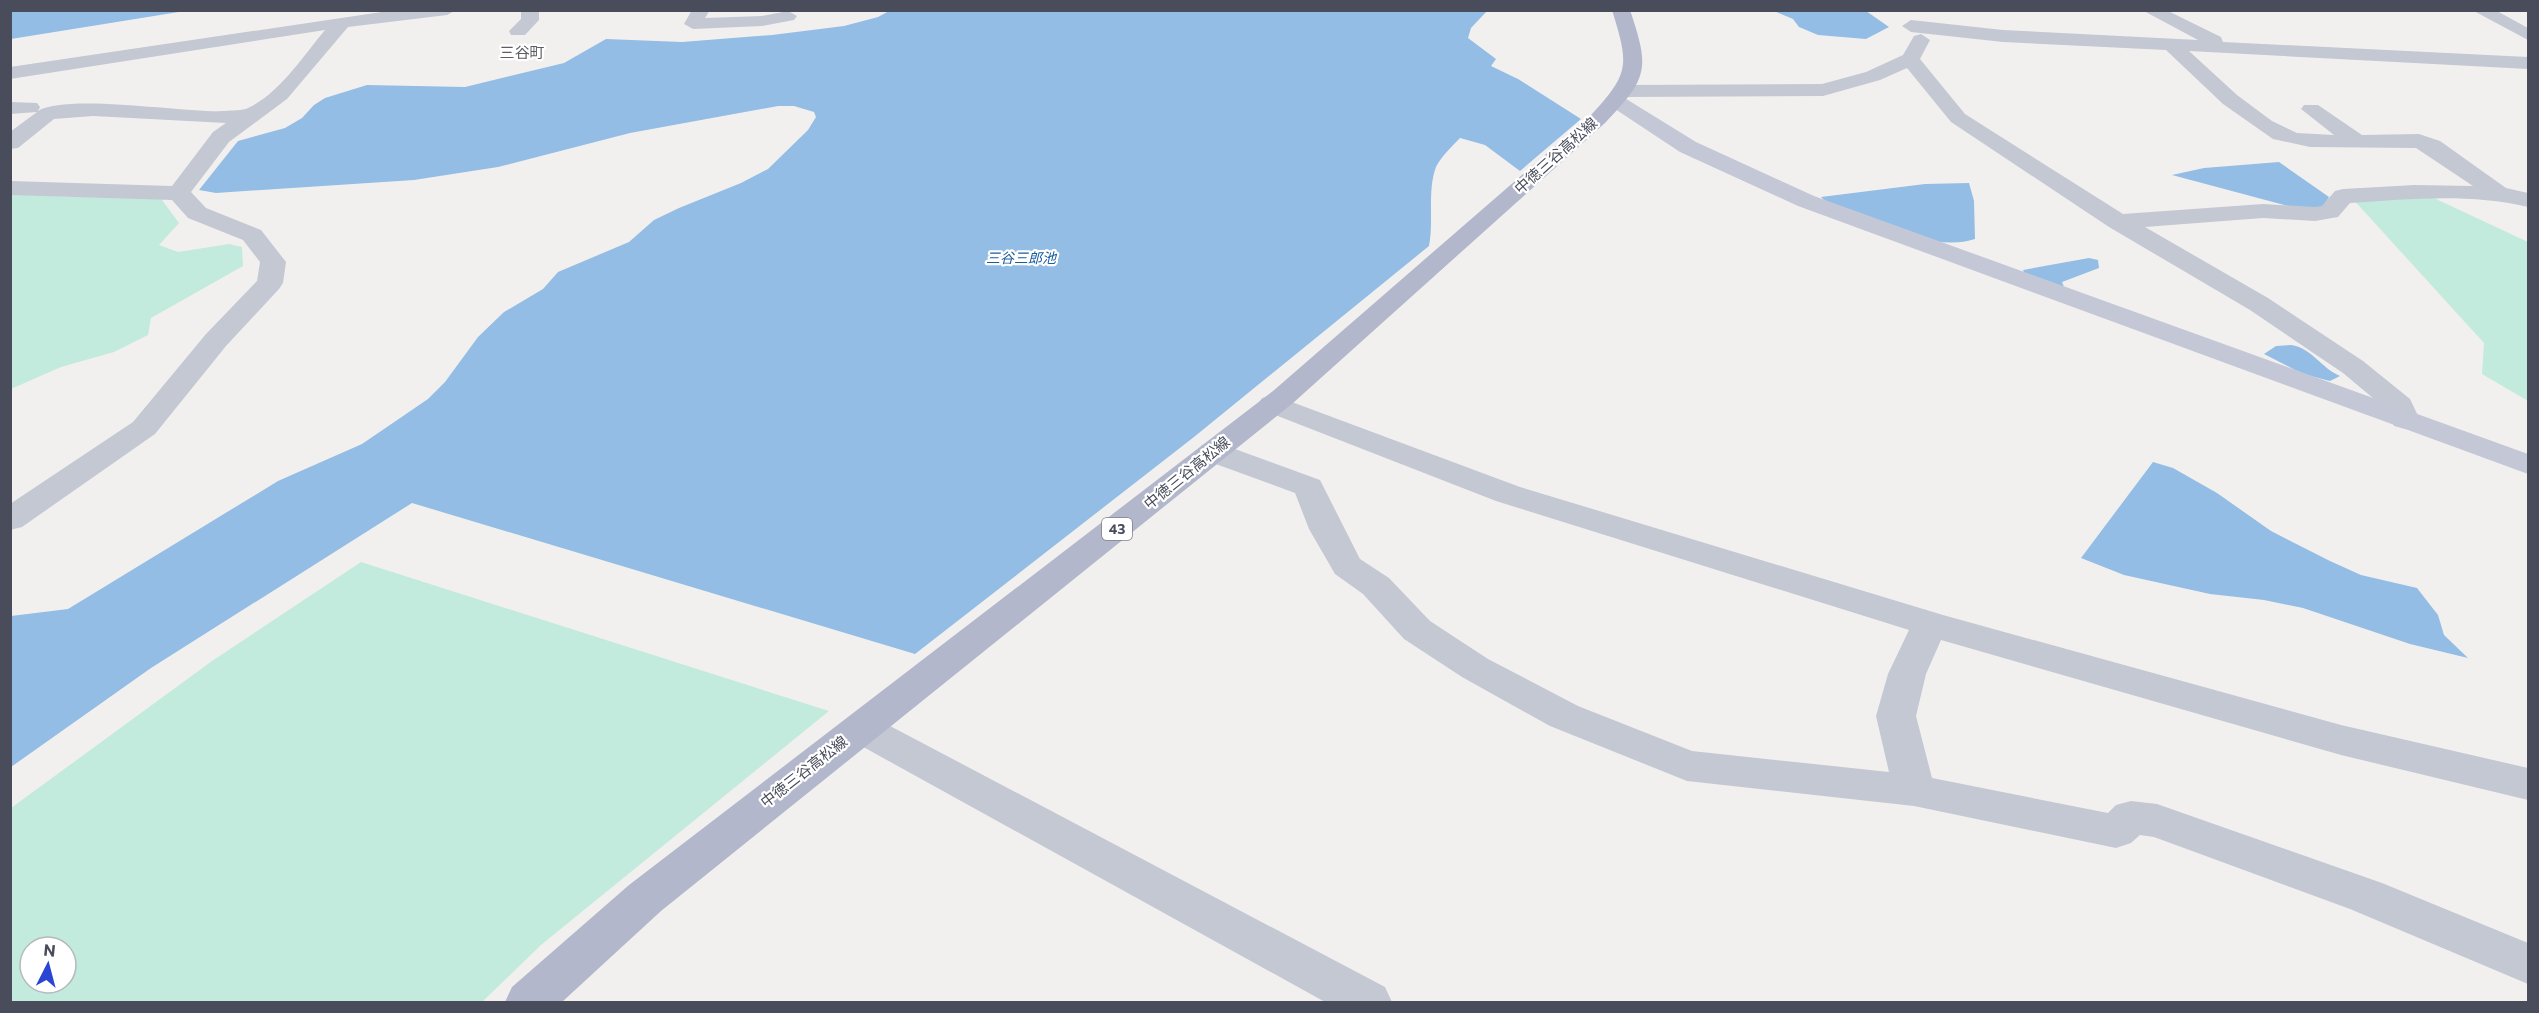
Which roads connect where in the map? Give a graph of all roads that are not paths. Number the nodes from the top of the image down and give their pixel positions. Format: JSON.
{"nodes":[{"id":1,"x":447,"y":10,"type":"edge"},
{"id":2,"x":530,"y":10,"type":"edge"},
{"id":3,"x":701,"y":10,"type":"edge"},
{"id":4,"x":1621,"y":10,"type":"edge"},
{"id":5,"x":1895,"y":10,"type":"edge"},
{"id":6,"x":2151,"y":10,"type":"edge"},
{"id":7,"x":2481,"y":10,"type":"edge"},
{"id":8,"x":788,"y":16,"type":"dead end"},
{"id":9,"x":342,"y":22,"type":"junction"},
{"id":10,"x":1911,"y":26,"type":"junction"},
{"id":11,"x":518,"y":30,"type":"dead end"},
{"id":12,"x":2529,"y":35,"type":"edge"},
{"id":13,"x":2172,"y":45,"type":"junction"},
{"id":14,"x":2228,"y":48,"type":"junction"},
{"id":15,"x":1910,"y":59,"type":"junction"},
{"id":16,"x":2529,"y":63,"type":"edge"},
{"id":17,"x":10,"y":73,"type":"edge"},
{"id":18,"x":1620,"y":96,"type":"junction"},
{"id":19,"x":2311,"y":109,"type":"dead end"},
{"id":20,"x":255,"y":115,"type":"junction"},
{"id":21,"x":2355,"y":140,"type":"junction"},
{"id":22,"x":10,"y":143,"type":"edge"},
{"id":23,"x":10,"y":188,"type":"edge"},
{"id":24,"x":179,"y":192,"type":"junction"},
{"id":25,"x":2498,"y":193,"type":"junction"},
{"id":26,"x":2529,"y":200,"type":"edge"},
{"id":27,"x":2118,"y":222,"type":"junction"},
{"id":28,"x":1273,"y":404,"type":"junction"},
{"id":29,"x":2404,"y":420,"type":"junction"},
{"id":30,"x":1213,"y":452,"type":"junction"},
{"id":31,"x":2529,"y":465,"type":"edge"},
{"id":32,"x":10,"y":520,"type":"edge"},
{"id":33,"x":1930,"y":624,"type":"junction"},
{"id":34,"x":861,"y":728,"type":"junction"},
{"id":35,"x":2529,"y":784,"type":"edge"},
{"id":36,"x":1914,"y":790,"type":"junction"},
{"id":37,"x":2529,"y":964,"type":"edge"},
{"id":38,"x":529,"y":1002,"type":"edge"},
{"id":39,"x":1368,"y":1002,"type":"edge"}],
"edges":[{"from":1,"to":9,"type":"street"},
{"from":2,"to":11,"type":"street"},
{"from":3,"to":8,"type":"street"},
{"from":4,"to":18,"type":"main road","name":"中徳三谷高松線","number":"43"},
{"from":5,"to":10,"type":"street"},
{"from":6,"to":14,"type":"street"},
{"from":7,"to":12,"type":"street"},
{"from":9,"to":17,"type":"street"},
{"from":9,"to":20,"type":"street"},
{"from":10,"to":13,"type":"street"},
{"from":10,"to":15,"type":"street"},
{"from":13,"to":14,"type":"street"},
{"from":13,"to":21,"type":"street"},
{"from":14,"to":16,"type":"street"},
{"from":15,"to":18,"type":"street"},
{"from":15,"to":27,"type":"street"},
{"from":18,"to":28,"type":"main road","name":"中徳三谷高松線","number":"43"},
{"from":18,"to":29,"type":"street"},
{"from":19,"to":21,"type":"street"},
{"from":20,"to":22,"type":"street"},
{"from":20,"to":24,"type":"street"},
{"from":21,"to":25,"type":"street"},
{"from":23,"to":24,"type":"street"},
{"from":24,"to":32,"type":"street"},
{"from":25,"to":26,"type":"street"},
{"from":25,"to":27,"type":"street"},
{"from":27,"to":29,"type":"street"},
{"from":28,"to":30,"type":"main road","name":"中徳三谷高松線","number":"43"},
{"from":28,"to":33,"type":"street"},
{"from":29,"to":31,"type":"street"},
{"from":30,"to":34,"type":"main road","name":"中徳三谷高松線","number":"43"},
{"from":30,"to":36,"type":"street"},
{"from":33,"to":35,"type":"street"},
{"from":33,"to":36,"type":"street"},
{"from":34,"to":38,"type":"main road","name":"中徳三谷高松線","number":"43"},
{"from":34,"to":39,"type":"street"},
{"from":36,"to":37,"type":"street"}]}
